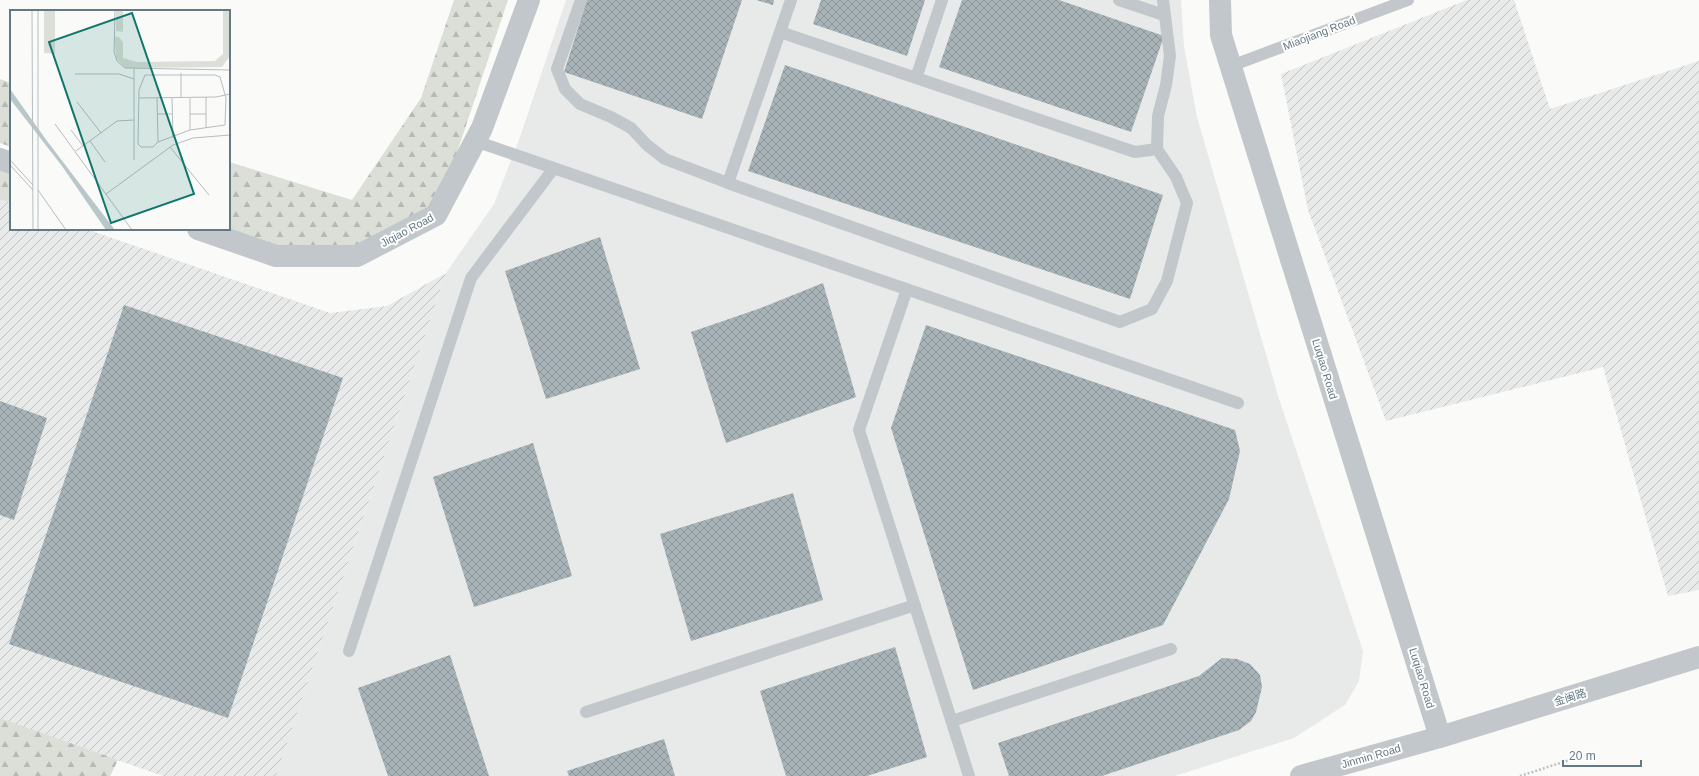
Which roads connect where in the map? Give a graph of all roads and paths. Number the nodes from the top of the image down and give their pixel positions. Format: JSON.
{"nodes":[{"id":1,"x":529,"y":0,"type":"edge"},
{"id":2,"x":581,"y":0,"type":"edge"},
{"id":3,"x":791,"y":0,"type":"edge"},
{"id":4,"x":942,"y":0,"type":"edge"},
{"id":5,"x":1118,"y":0,"type":"edge"},
{"id":6,"x":1163,"y":0,"type":"edge"},
{"id":7,"x":1220,"y":0,"type":"edge"},
{"id":8,"x":1408,"y":0,"type":"edge"},
{"id":9,"x":1164,"y":15,"type":"junction"},
{"id":10,"x":780,"y":32,"type":"junction"},
{"id":11,"x":1231,"y":66,"type":"junction"},
{"id":12,"x":916,"y":78,"type":"junction"},
{"id":13,"x":475,"y":141,"type":"junction"},
{"id":14,"x":1157,"y":149,"type":"junction"},
{"id":15,"x":0,"y":159,"type":"edge"},
{"id":16,"x":10,"y":163,"type":"edge"},
{"id":17,"x":554,"y":168,"type":"junction"},
{"id":18,"x":728,"y":183,"type":"junction"},
{"id":19,"x":201,"y":230,"type":"edge"},
{"id":20,"x":907,"y":289,"type":"junction"},
{"id":21,"x":1238,"y":403,"type":"dead end"},
{"id":22,"x":915,"y":605,"type":"junction"},
{"id":23,"x":1171,"y":649,"type":"dead end"},
{"id":24,"x":349,"y":651,"type":"dead end"},
{"id":25,"x":1699,"y":657,"type":"edge"},
{"id":26,"x":586,"y":712,"type":"dead end"},
{"id":27,"x":952,"y":721,"type":"junction"},
{"id":28,"x":1440,"y":737,"type":"junction"},
{"id":29,"x":1585,"y":755,"type":"dead end"},
{"id":30,"x":969,"y":776,"type":"edge"},
{"id":31,"x":1301,"y":776,"type":"edge"},
{"id":32,"x":1520,"y":776,"type":"edge"}],
"edges":[{"from":1,"to":13,"type":"street","name":"Jiqiao Road"},
{"from":2,"to":18,"type":"lane"},
{"from":3,"to":10,"type":"lane"},
{"from":4,"to":12,"type":"lane"},
{"from":5,"to":9,"type":"lane"},
{"from":6,"to":9,"type":"lane"},
{"from":7,"to":11,"type":"street","name":"Luqiao Road"},
{"from":8,"to":11,"type":"lane","name":"Miaojiang Road"},
{"from":9,"to":14,"type":"lane"},
{"from":10,"to":12,"type":"lane"},
{"from":10,"to":18,"type":"lane"},
{"from":11,"to":28,"type":"street","name":"Luqiao Road"},
{"from":12,"to":14,"type":"lane"},
{"from":13,"to":17,"type":"lane"},
{"from":13,"to":19,"type":"street","name":"Jiqiao Road"},
{"from":14,"to":18,"type":"lane"},
{"from":15,"to":16,"type":"street"},
{"from":17,"to":20,"type":"lane"},
{"from":17,"to":24,"type":"lane"},
{"from":20,"to":21,"type":"lane"},
{"from":20,"to":22,"type":"lane"},
{"from":22,"to":26,"type":"lane"},
{"from":22,"to":27,"type":"lane"},
{"from":23,"to":27,"type":"lane"},
{"from":25,"to":28,"type":"street","name":"金闽路"},
{"from":27,"to":30,"type":"lane"},
{"from":28,"to":31,"type":"street","name":"Jinmin Road"},
{"from":29,"to":32,"type":"path"}]}
